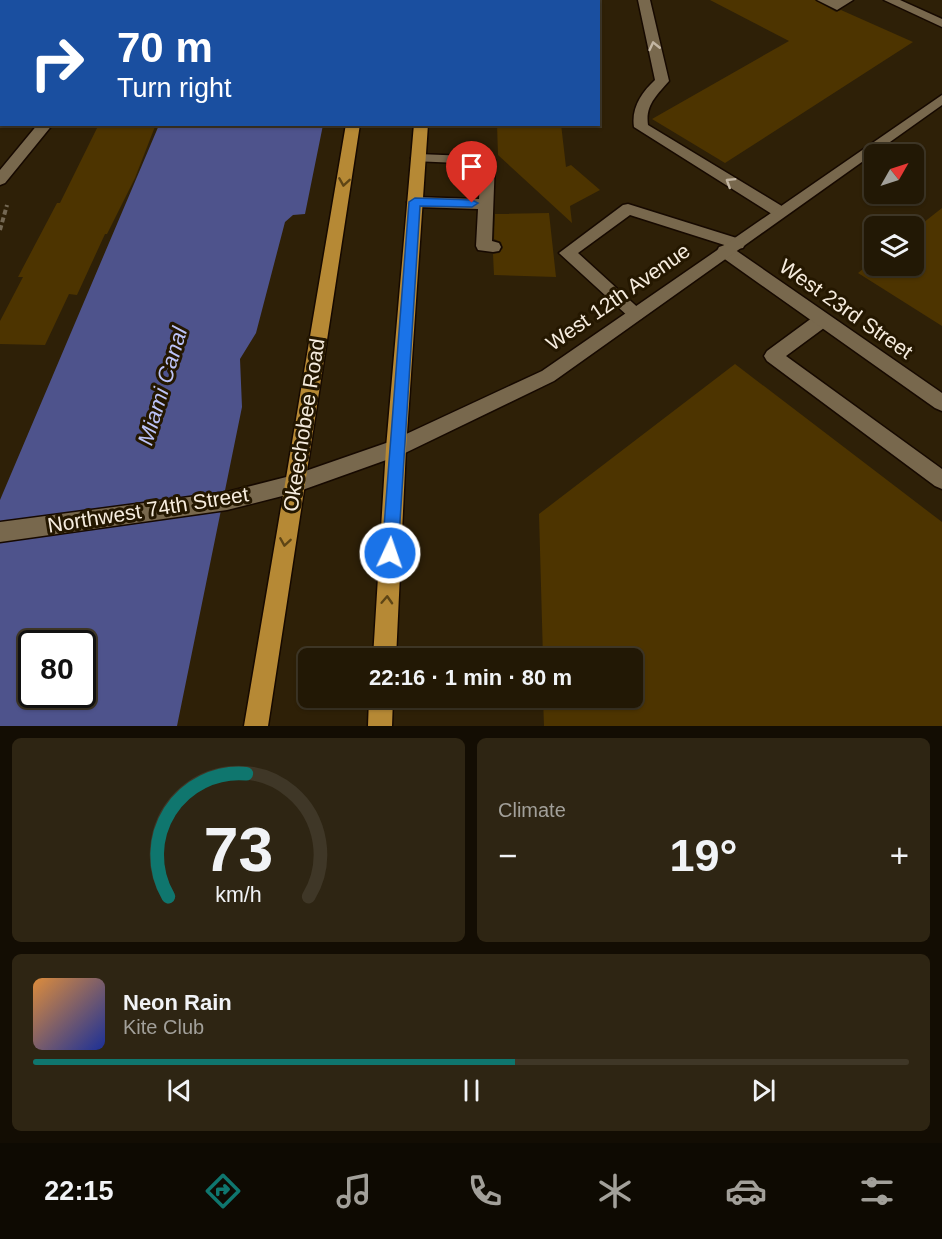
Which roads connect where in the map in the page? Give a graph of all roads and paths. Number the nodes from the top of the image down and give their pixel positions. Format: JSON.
{"nodes":[{"id":1,"x":644,"y":0,"type":"edge"},
{"id":2,"x":823,"y":0,"type":"edge"},
{"id":3,"x":847,"y":0,"type":"edge"},
{"id":4,"x":890,"y":0,"type":"edge"},
{"id":5,"x":942,"y":23,"type":"edge"},
{"id":6,"x":942,"y":99,"type":"edge"},
{"id":7,"x":44,"y":126,"type":"edge"},
{"id":8,"x":353,"y":126,"type":"edge"},
{"id":9,"x":421,"y":126,"type":"edge"},
{"id":10,"x":24,"y":153,"type":"junction"},
{"id":11,"x":418,"y":158,"type":"junction"},
{"id":12,"x":0,"y":163,"type":"edge"},
{"id":13,"x":0,"y":180,"type":"edge"},
{"id":14,"x":415,"y":202,"type":"junction"},
{"id":15,"x":486,"y":204,"type":"junction"},
{"id":16,"x":780,"y":212,"type":"junction"},
{"id":17,"x":493,"y":247,"type":"dead end"},
{"id":18,"x":731,"y":248,"type":"junction"},
{"id":19,"x":636,"y":314,"type":"junction"},
{"id":20,"x":822,"y":320,"type":"junction"},
{"id":21,"x":942,"y":403,"type":"edge"},
{"id":22,"x":396,"y":448,"type":"junction"},
{"id":23,"x":942,"y":480,"type":"edge"},
{"id":24,"x":294,"y":484,"type":"junction"},
{"id":25,"x":0,"y":532,"type":"edge"},
{"id":26,"x":385,"y":648,"type":"edge"},
{"id":27,"x":381,"y":708,"type":"edge"},
{"id":28,"x":256,"y":726,"type":"edge"},
{"id":29,"x":380,"y":726,"type":"edge"}],
"edges":[{"from":16,"to":1,"type":"main road","one_way":true},
{"from":2,"to":3,"type":"main road"},
{"from":4,"to":5,"type":"main road"},
{"from":6,"to":16,"type":"main road","name":"West 12th Avenue"},
{"from":7,"to":10,"type":"main road"},
{"from":8,"to":24,"type":"highway","name":"Okeechobee Road","one_way":true},
{"from":9,"to":11,"type":"highway"},
{"from":10,"to":12,"type":"main road"},
{"from":10,"to":13,"type":"main road"},
{"from":11,"to":14,"type":"highway"},
{"from":11,"to":15,"type":"main road"},
{"from":14,"to":15,"type":"main road"},
{"from":14,"to":22,"type":"highway"},
{"from":15,"to":17,"type":"main road"},
{"from":16,"to":18,"type":"main road","name":"West 12th Avenue"},
{"from":18,"to":19,"type":"main road","name":"West 12th Avenue"},
{"from":18,"to":19,"type":"main road","name":"West 23rd Street"},
{"from":18,"to":20,"type":"main road","name":"West 23rd Street"},
{"from":19,"to":22,"type":"main road","name":"West 12th Avenue"},
{"from":20,"to":21,"type":"main road","name":"West 23rd Street"},
{"from":20,"to":23,"type":"main road"},
{"from":22,"to":24,"type":"main road","name":"West 12th Avenue"},
{"from":26,"to":22,"type":"highway","one_way":true},
{"from":24,"to":25,"type":"main road","name":"Northwest 74th Street"},
{"from":24,"to":28,"type":"highway","name":"Okeechobee Road","one_way":true},
{"from":27,"to":29,"type":"highway"}]}
